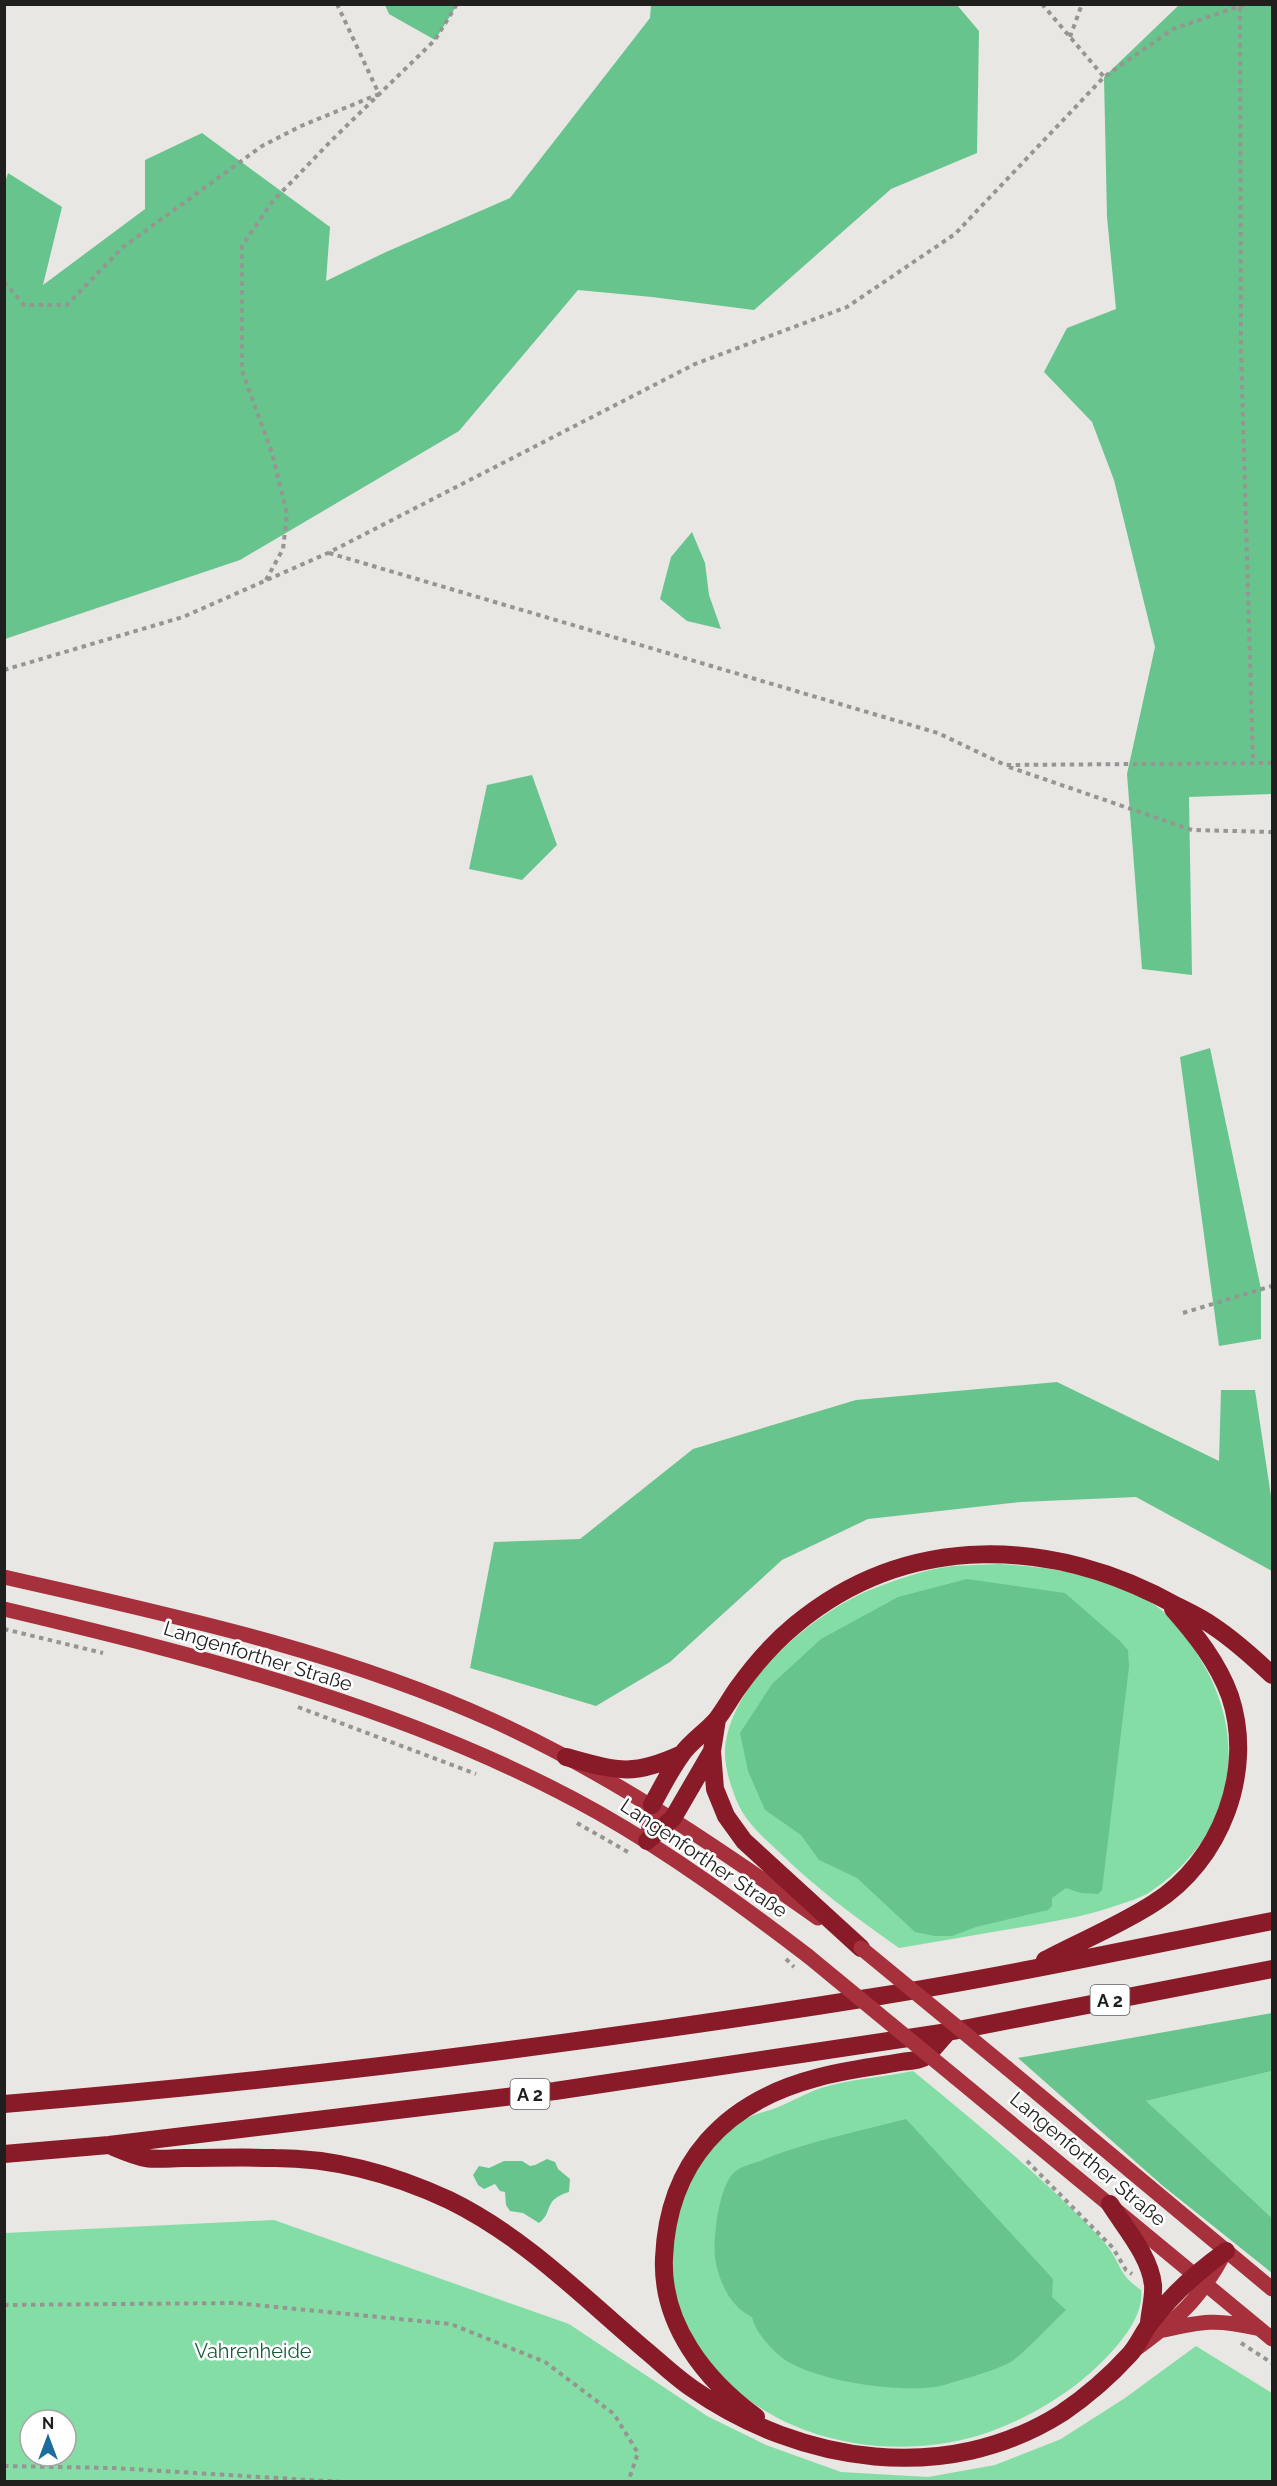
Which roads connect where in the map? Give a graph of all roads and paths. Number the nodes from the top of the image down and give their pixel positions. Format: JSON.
{"nodes":[{"id":1,"x":337,"y":4,"type":"edge"},
{"id":2,"x":457,"y":4,"type":"edge"},
{"id":3,"x":1042,"y":4,"type":"edge"},
{"id":4,"x":1082,"y":4,"type":"edge"},
{"id":5,"x":1246,"y":4,"type":"edge"},
{"id":6,"x":1240,"y":7,"type":"junction"},
{"id":7,"x":1070,"y":37,"type":"junction"},
{"id":8,"x":1104,"y":77,"type":"junction"},
{"id":9,"x":379,"y":94,"type":"junction"},
{"id":10,"x":4,"y":282,"type":"edge"},
{"id":11,"x":328,"y":553,"type":"junction"},
{"id":12,"x":266,"y":580,"type":"junction"},
{"id":13,"x":4,"y":670,"type":"edge"},
{"id":14,"x":1253,"y":763,"type":"junction"},
{"id":15,"x":1272,"y":763,"type":"edge"},
{"id":16,"x":1005,"y":765,"type":"junction"},
{"id":17,"x":1272,"y":831,"type":"edge"},
{"id":18,"x":1272,"y":1286,"type":"edge"},
{"id":19,"x":1183,"y":1313,"type":"dead end"},
{"id":20,"x":4,"y":1577,"type":"edge"},
{"id":21,"x":1161,"y":1597,"type":"junction"},
{"id":22,"x":4,"y":1609,"type":"edge"},
{"id":23,"x":4,"y":1629,"type":"edge"},
{"id":24,"x":114,"y":1655,"type":"dead end"},
{"id":25,"x":1272,"y":1675,"type":"edge"},
{"id":26,"x":290,"y":1704,"type":"dead end"},
{"id":27,"x":717,"y":1719,"type":"junction"},
{"id":28,"x":712,"y":1751,"type":"junction"},
{"id":29,"x":682,"y":1754,"type":"junction"},
{"id":30,"x":566,"y":1757,"type":"junction"},
{"id":31,"x":480,"y":1775,"type":"dead end"},
{"id":32,"x":652,"y":1805,"type":"junction"},
{"id":33,"x":672,"y":1818,"type":"junction"},
{"id":34,"x":572,"y":1820,"type":"dead end"},
{"id":35,"x":646,"y":1841,"type":"junction"},
{"id":36,"x":631,"y":1854,"type":"dead end"},
{"id":37,"x":1272,"y":1921,"type":"edge"},
{"id":38,"x":861,"y":1948,"type":"junction"},
{"id":39,"x":778,"y":1953,"type":"dead end"},
{"id":40,"x":786,"y":1959,"type":"dead end"},
{"id":41,"x":1272,"y":1969,"type":"edge"},
{"id":42,"x":1026,"y":1970,"type":"junction"},
{"id":43,"x":948,"y":2031,"type":"junction"},
{"id":44,"x":4,"y":2104,"type":"edge"},
{"id":45,"x":109,"y":2145,"type":"junction"},
{"id":46,"x":4,"y":2154,"type":"edge"},
{"id":47,"x":1021,"y":2155,"type":"dead end"},
{"id":48,"x":1110,"y":2204,"type":"junction"},
{"id":49,"x":1226,"y":2251,"type":"junction"},
{"id":50,"x":1201,"y":2280,"type":"junction"},
{"id":51,"x":1153,"y":2285,"type":"junction"},
{"id":52,"x":1272,"y":2289,"type":"edge"},
{"id":53,"x":4,"y":2305,"type":"edge"},
{"id":54,"x":1155,"y":2327,"type":"junction"},
{"id":55,"x":1266,"y":2334,"type":"edge"},
{"id":56,"x":1237,"y":2342,"type":"dead end"},
{"id":57,"x":1272,"y":2363,"type":"edge"},
{"id":58,"x":781,"y":2436,"type":"junction"},
{"id":59,"x":4,"y":2466,"type":"edge"},
{"id":60,"x":343,"y":2481,"type":"edge"},
{"id":61,"x":628,"y":2481,"type":"edge"}],
"edges":[{"from":1,"to":9,"type":"path"},
{"from":2,"to":9,"type":"path"},
{"from":3,"to":7,"type":"path"},
{"from":4,"to":7,"type":"path"},
{"from":5,"to":6,"type":"path"},
{"from":6,"to":8,"type":"path"},
{"from":6,"to":14,"type":"path"},
{"from":7,"to":8,"type":"path"},
{"from":8,"to":11,"type":"path"},
{"from":9,"to":10,"type":"path"},
{"from":9,"to":12,"type":"path"},
{"from":11,"to":12,"type":"path"},
{"from":11,"to":16,"type":"path"},
{"from":12,"to":13,"type":"path"},
{"from":14,"to":15,"type":"path"},
{"from":14,"to":16,"type":"path"},
{"from":16,"to":17,"type":"path"},
{"from":18,"to":19,"type":"path"},
{"from":20,"to":30,"type":"main road","name":"Langenforther Straße"},
{"from":21,"to":25,"type":"highway"},
{"from":21,"to":27,"type":"highway"},
{"from":21,"to":42,"type":"highway"},
{"from":22,"to":35,"type":"main road","name":"Langenforther Straße"},
{"from":23,"to":24,"type":"path"},
{"from":26,"to":31,"type":"path"},
{"from":27,"to":28,"type":"highway"},
{"from":27,"to":29,"type":"highway"},
{"from":28,"to":33,"type":"highway"},
{"from":28,"to":38,"type":"highway"},
{"from":29,"to":30,"type":"highway"},
{"from":29,"to":32,"type":"highway"},
{"from":30,"to":32,"type":"main road","name":"Langenforther Straße"},
{"from":32,"to":33,"type":"main road","name":"Langenforther Straße"},
{"from":32,"to":35,"type":"main road"},
{"from":33,"to":35,"type":"highway"},
{"from":33,"to":38,"type":"main road","name":"Langenforther Straße"},
{"from":34,"to":36,"type":"path"},
{"from":35,"to":48,"type":"main road","name":"Langenforther Straße","bridge":true},
{"from":37,"to":42,"type":"highway","number":"A 2"},
{"from":38,"to":49,"type":"main road","name":"Langenforther Straße","bridge":true},
{"from":39,"to":40,"type":"path"},
{"from":41,"to":43,"type":"highway","number":"A 2"},
{"from":42,"to":44,"type":"highway","number":"A 2"},
{"from":43,"to":45,"type":"highway","number":"A 2"},
{"from":43,"to":58,"type":"highway"},
{"from":45,"to":46,"type":"highway","number":"A 2"},
{"from":45,"to":58,"type":"highway"},
{"from":47,"to":51,"type":"path"},
{"from":48,"to":50,"type":"main road","name":"Langenforther Straße"},
{"from":48,"to":51,"type":"highway"},
{"from":49,"to":50,"type":"highway"},
{"from":49,"to":52,"type":"main road","name":"Langenforther Straße"},
{"from":50,"to":54,"type":"highway"},
{"from":50,"to":55,"type":"main road","name":"Langenforther Straße"},
{"from":51,"to":54,"type":"highway"},
{"from":53,"to":61,"type":"path"},
{"from":54,"to":55,"type":"main road"},
{"from":54,"to":58,"type":"highway"},
{"from":56,"to":57,"type":"path"},
{"from":59,"to":60,"type":"path"}]}
